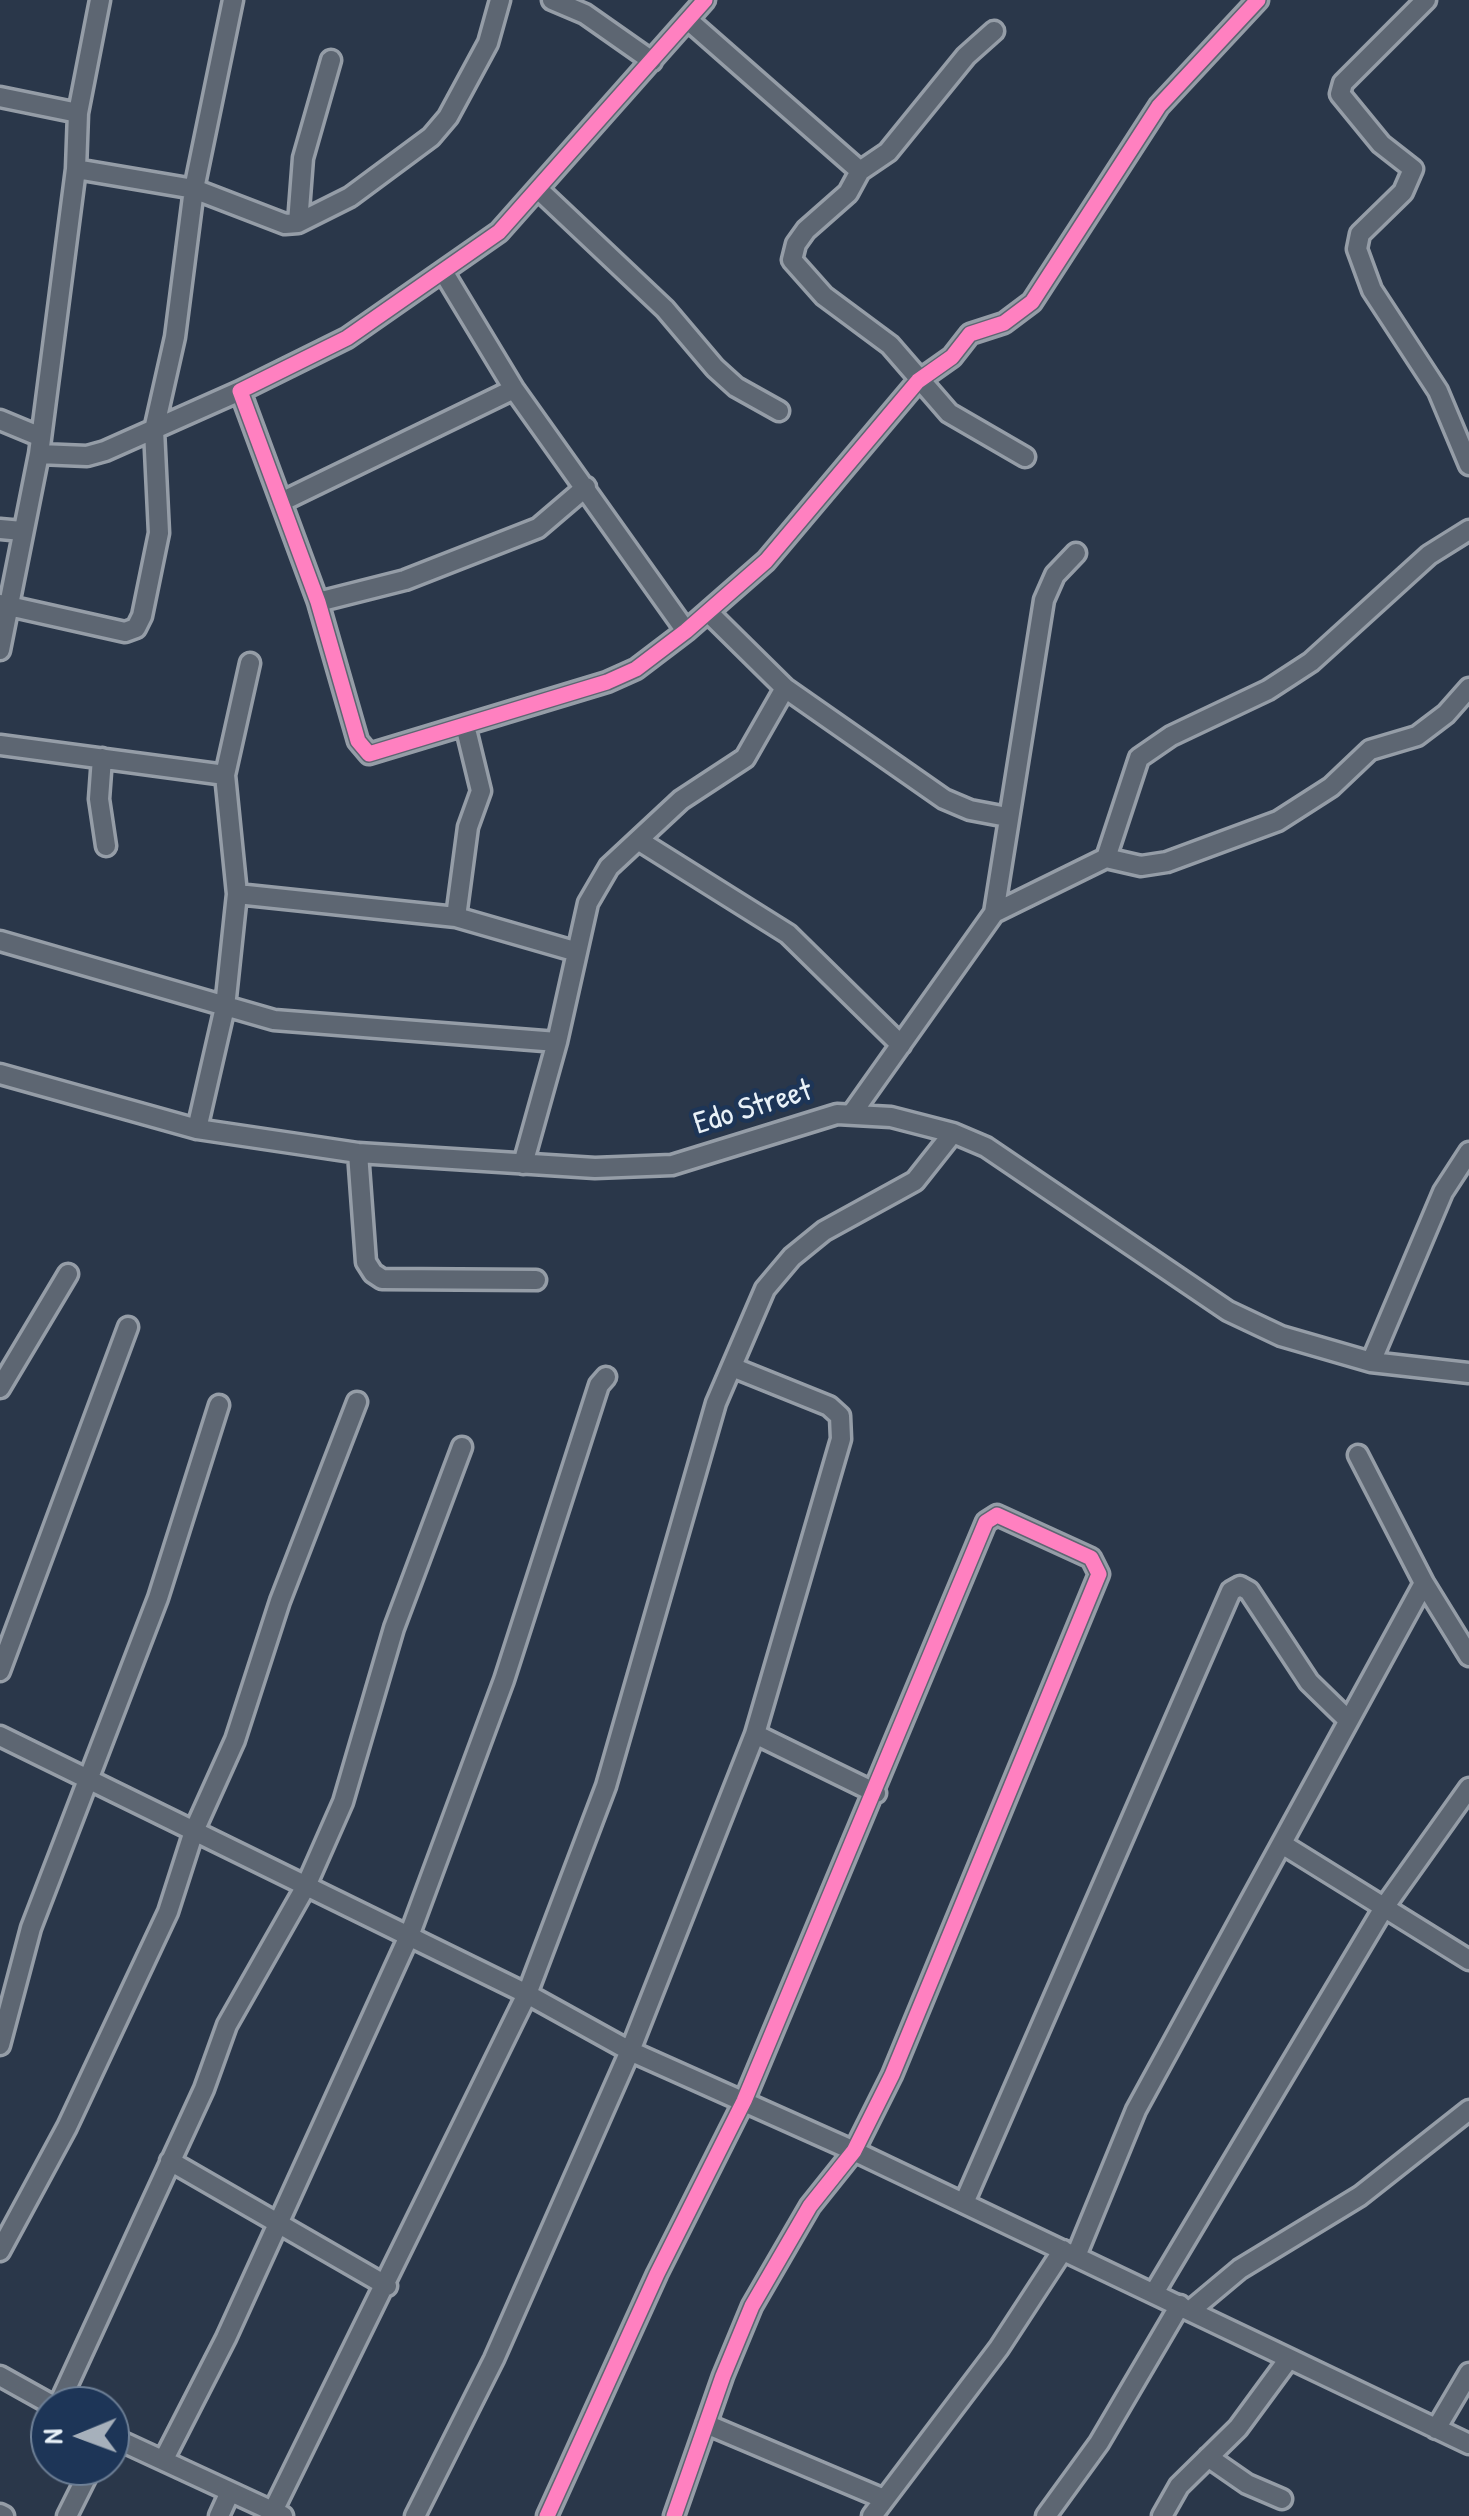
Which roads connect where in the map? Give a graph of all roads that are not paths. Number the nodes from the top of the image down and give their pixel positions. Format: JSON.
{"nodes":[{"id":1,"x":100,"y":0,"type":"edge"},
{"id":2,"x":233,"y":0,"type":"edge"},
{"id":3,"x":500,"y":0,"type":"edge"},
{"id":4,"x":552,"y":0,"type":"edge"},
{"id":5,"x":705,"y":0,"type":"edge"},
{"id":6,"x":1258,"y":0,"type":"edge"},
{"id":7,"x":1426,"y":0,"type":"edge"},
{"id":8,"x":688,"y":20,"type":"junction"},
{"id":9,"x":994,"y":30,"type":"dead end"},
{"id":10,"x":330,"y":60,"type":"dead end"},
{"id":11,"x":652,"y":61,"type":"junction"},
{"id":12,"x":0,"y":97,"type":"edge"},
{"id":13,"x":78,"y":113,"type":"junction"},
{"id":14,"x":76,"y":169,"type":"junction"},
{"id":15,"x":860,"y":171,"type":"junction"},
{"id":16,"x":194,"y":189,"type":"junction"},
{"id":17,"x":538,"y":190,"type":"junction"},
{"id":18,"x":298,"y":223,"type":"junction"},
{"id":19,"x":444,"y":274,"type":"junction"},
{"id":20,"x":918,"y":382,"type":"junction"},
{"id":21,"x":514,"y":389,"type":"junction"},
{"id":22,"x":240,"y":391,"type":"junction"},
{"id":23,"x":778,"y":411,"type":"dead end"},
{"id":24,"x":0,"y":420,"type":"edge"},
{"id":25,"x":154,"y":430,"type":"junction"},
{"id":26,"x":40,"y":446,"type":"junction"},
{"id":27,"x":1026,"y":456,"type":"dead end"},
{"id":28,"x":1469,"y":465,"type":"edge"},
{"id":29,"x":586,"y":487,"type":"junction"},
{"id":30,"x":281,"y":502,"type":"junction"},
{"id":31,"x":0,"y":529,"type":"edge"},
{"id":32,"x":1469,"y":530,"type":"edge"},
{"id":33,"x":22,"y":531,"type":"junction"},
{"id":34,"x":1076,"y":554,"type":"dead end"},
{"id":35,"x":318,"y":602,"type":"junction"},
{"id":36,"x":4,"y":605,"type":"edge"},
{"id":37,"x":708,"y":612,"type":"junction"},
{"id":38,"x":686,"y":632,"type":"junction"},
{"id":39,"x":0,"y":650,"type":"edge"},
{"id":40,"x":250,"y":662,"type":"dead end"},
{"id":41,"x":785,"y":688,"type":"junction"},
{"id":42,"x":1469,"y":688,"type":"edge"},
{"id":43,"x":466,"y":725,"type":"junction"},
{"id":44,"x":0,"y":745,"type":"edge"},
{"id":45,"x":102,"y":758,"type":"junction"},
{"id":46,"x":224,"y":774,"type":"junction"},
{"id":47,"x":1007,"y":817,"type":"junction"},
{"id":48,"x":638,"y":840,"type":"junction"},
{"id":49,"x":106,"y":846,"type":"dead end"},
{"id":50,"x":1106,"y":858,"type":"junction"},
{"id":51,"x":238,"y":894,"type":"junction"},
{"id":52,"x":994,"y":913,"type":"junction"},
{"id":53,"x":456,"y":917,"type":"junction"},
{"id":54,"x":0,"y":941,"type":"edge"},
{"id":55,"x":574,"y":951,"type":"junction"},
{"id":56,"x":225,"y":1007,"type":"junction"},
{"id":57,"x":557,"y":1042,"type":"junction"},
{"id":58,"x":901,"y":1045,"type":"junction"},
{"id":59,"x":0,"y":1074,"type":"edge"},
{"id":60,"x":853,"y":1112,"type":"junction"},
{"id":61,"x":198,"y":1129,"type":"junction"},
{"id":62,"x":953,"y":1132,"type":"junction"},
{"id":63,"x":1469,"y":1152,"type":"edge"},
{"id":64,"x":358,"y":1153,"type":"junction"},
{"id":65,"x":523,"y":1164,"type":"junction"},
{"id":66,"x":68,"y":1274,"type":"dead end"},
{"id":67,"x":536,"y":1280,"type":"dead end"},
{"id":68,"x":128,"y":1327,"type":"dead end"},
{"id":69,"x":1371,"y":1362,"type":"junction"},
{"id":70,"x":732,"y":1366,"type":"junction"},
{"id":71,"x":1466,"y":1370,"type":"edge"},
{"id":72,"x":606,"y":1377,"type":"dead end"},
{"id":73,"x":0,"y":1388,"type":"edge"},
{"id":74,"x":357,"y":1402,"type":"dead end"},
{"id":75,"x":219,"y":1405,"type":"dead end"},
{"id":76,"x":462,"y":1447,"type":"dead end"},
{"id":77,"x":1358,"y":1455,"type":"dead end"},
{"id":78,"x":1424,"y":1584,"type":"junction"},
{"id":79,"x":1469,"y":1656,"type":"edge"},
{"id":80,"x":0,"y":1671,"type":"edge"},
{"id":81,"x":1348,"y":1720,"type":"junction"},
{"id":82,"x":755,"y":1734,"type":"junction"},
{"id":83,"x":0,"y":1736,"type":"edge"},
{"id":84,"x":90,"y":1780,"type":"junction"},
{"id":85,"x":1469,"y":1788,"type":"edge"},
{"id":86,"x":876,"y":1792,"type":"junction"},
{"id":87,"x":194,"y":1831,"type":"junction"},
{"id":88,"x":1282,"y":1844,"type":"junction"},
{"id":89,"x":306,"y":1886,"type":"junction"},
{"id":90,"x":1385,"y":1906,"type":"junction"},
{"id":91,"x":409,"y":1936,"type":"junction"},
{"id":92,"x":1469,"y":1960,"type":"edge"},
{"id":93,"x":527,"y":1994,"type":"junction"},
{"id":94,"x":0,"y":2045,"type":"edge"},
{"id":95,"x":630,"y":2051,"type":"junction"},
{"id":96,"x":744,"y":2100,"type":"junction"},
{"id":97,"x":1469,"y":2110,"type":"edge"},
{"id":98,"x":854,"y":2151,"type":"junction"},
{"id":99,"x":170,"y":2161,"type":"junction"},
{"id":100,"x":964,"y":2202,"type":"junction"},
{"id":101,"x":276,"y":2225,"type":"junction"},
{"id":102,"x":0,"y":2251,"type":"edge"},
{"id":103,"x":1070,"y":2253,"type":"junction"},
{"id":104,"x":387,"y":2286,"type":"junction"},
{"id":105,"x":1154,"y":2293,"type":"junction"},
{"id":106,"x":1185,"y":2308,"type":"junction"},
{"id":107,"x":1288,"y":2360,"type":"junction"},
{"id":108,"x":1469,"y":2373,"type":"edge"},
{"id":109,"x":0,"y":2376,"type":"edge"},
{"id":110,"x":65,"y":2386,"type":"edge"},
{"id":111,"x":30,"y":2392,"type":"edge"},
{"id":112,"x":706,"y":2424,"type":"junction"},
{"id":113,"x":1436,"y":2429,"type":"junction"},
{"id":114,"x":1469,"y":2444,"type":"edge"},
{"id":115,"x":130,"y":2445,"type":"edge"},
{"id":116,"x":1208,"y":2456,"type":"junction"},
{"id":117,"x":164,"y":2459,"type":"junction"},
{"id":118,"x":82,"y":2486,"type":"edge"},
{"id":119,"x":229,"y":2494,"type":"junction"},
{"id":120,"x":884,"y":2499,"type":"junction"},
{"id":121,"x":1282,"y":2500,"type":"dead end"},
{"id":122,"x":278,"y":2514,"type":"edge"},
{"id":123,"x":67,"y":2516,"type":"edge"},
{"id":124,"x":219,"y":2516,"type":"edge"},
{"id":125,"x":415,"y":2516,"type":"edge"},
{"id":126,"x":546,"y":2516,"type":"edge"},
{"id":127,"x":674,"y":2516,"type":"edge"},
{"id":128,"x":872,"y":2516,"type":"edge"},
{"id":129,"x":1046,"y":2516,"type":"edge"},
{"id":130,"x":1162,"y":2516,"type":"edge"}],
"edges":[{"from":1,"to":13,"type":"street"},
{"from":2,"to":16,"type":"street"},
{"from":3,"to":18,"type":"street"},
{"from":4,"to":11,"type":"street"},
{"from":5,"to":8,"type":"street"},
{"from":6,"to":20,"type":"street"},
{"from":7,"to":28,"type":"street"},
{"from":8,"to":11,"type":"street"},
{"from":8,"to":15,"type":"street"},
{"from":9,"to":15,"type":"street"},
{"from":10,"to":18,"type":"street"},
{"from":11,"to":17,"type":"street"},
{"from":12,"to":13,"type":"street"},
{"from":13,"to":14,"type":"street"},
{"from":14,"to":16,"type":"street"},
{"from":14,"to":26,"type":"street"},
{"from":15,"to":20,"type":"street"},
{"from":16,"to":18,"type":"street"},
{"from":16,"to":25,"type":"street"},
{"from":17,"to":19,"type":"street"},
{"from":17,"to":23,"type":"street"},
{"from":19,"to":21,"type":"street"},
{"from":19,"to":22,"type":"street"},
{"from":20,"to":27,"type":"street"},
{"from":20,"to":37,"type":"street"},
{"from":21,"to":29,"type":"street"},
{"from":21,"to":30,"type":"street"},
{"from":22,"to":25,"type":"street"},
{"from":22,"to":30,"type":"street"},
{"from":24,"to":26,"type":"street"},
{"from":25,"to":26,"type":"street"},
{"from":25,"to":36,"type":"street"},
{"from":26,"to":33,"type":"street"},
{"from":29,"to":35,"type":"street"},
{"from":29,"to":38,"type":"street"},
{"from":30,"to":35,"type":"street"},
{"from":31,"to":33,"type":"street"},
{"from":32,"to":50,"type":"street"},
{"from":33,"to":36,"type":"street"},
{"from":34,"to":47,"type":"street"},
{"from":35,"to":43,"type":"street"},
{"from":36,"to":39,"type":"street"},
{"from":37,"to":38,"type":"street"},
{"from":37,"to":41,"type":"street"},
{"from":38,"to":43,"type":"street"},
{"from":40,"to":46,"type":"street"},
{"from":41,"to":47,"type":"street"},
{"from":41,"to":48,"type":"street"},
{"from":42,"to":50,"type":"street"},
{"from":43,"to":53,"type":"street"},
{"from":44,"to":45,"type":"street"},
{"from":45,"to":46,"type":"street"},
{"from":45,"to":49,"type":"street"},
{"from":46,"to":51,"type":"street"},
{"from":47,"to":52,"type":"street"},
{"from":48,"to":55,"type":"street"},
{"from":48,"to":58,"type":"street"},
{"from":50,"to":52,"type":"street"},
{"from":51,"to":53,"type":"street"},
{"from":51,"to":56,"type":"street"},
{"from":52,"to":58,"type":"street"},
{"from":53,"to":55,"type":"street"},
{"from":54,"to":56,"type":"street"},
{"from":55,"to":57,"type":"street"},
{"from":56,"to":57,"type":"street"},
{"from":56,"to":61,"type":"street"},
{"from":57,"to":65,"type":"street"},
{"from":58,"to":60,"type":"street"},
{"from":59,"to":61,"type":"street","name":"Edo Street"},
{"from":60,"to":62,"type":"street","name":"Edo Street"},
{"from":60,"to":65,"type":"street","name":"Edo Street"},
{"from":61,"to":64,"type":"street","name":"Edo Street"},
{"from":62,"to":69,"type":"street","name":"Edo Street"},
{"from":62,"to":70,"type":"street"},
{"from":63,"to":69,"type":"street"},
{"from":64,"to":65,"type":"street","name":"Edo Street"},
{"from":64,"to":67,"type":"street"},
{"from":66,"to":73,"type":"street"},
{"from":68,"to":80,"type":"street"},
{"from":69,"to":71,"type":"street","name":"Edo Street"},
{"from":70,"to":82,"type":"street"},
{"from":70,"to":93,"type":"street"},
{"from":72,"to":91,"type":"street"},
{"from":74,"to":87,"type":"street"},
{"from":75,"to":84,"type":"street"},
{"from":76,"to":89,"type":"street"},
{"from":77,"to":78,"type":"street"},
{"from":78,"to":79,"type":"street"},
{"from":78,"to":81,"type":"street"},
{"from":81,"to":88,"type":"street"},
{"from":81,"to":100,"type":"street"},
{"from":82,"to":86,"type":"street"},
{"from":82,"to":95,"type":"street"},
{"from":83,"to":84,"type":"street"},
{"from":84,"to":87,"type":"street"},
{"from":84,"to":94,"type":"street"},
{"from":85,"to":90,"type":"street"},
{"from":86,"to":96,"type":"street"},
{"from":86,"to":98,"type":"street"},
{"from":87,"to":89,"type":"street"},
{"from":87,"to":102,"type":"street"},
{"from":88,"to":90,"type":"street"},
{"from":88,"to":103,"type":"street"},
{"from":89,"to":91,"type":"street"},
{"from":89,"to":99,"type":"street"},
{"from":90,"to":92,"type":"street"},
{"from":90,"to":105,"type":"street"},
{"from":91,"to":93,"type":"street"},
{"from":91,"to":101,"type":"street"},
{"from":93,"to":95,"type":"street"},
{"from":93,"to":104,"type":"street"},
{"from":95,"to":96,"type":"street"},
{"from":95,"to":125,"type":"street"},
{"from":96,"to":98,"type":"street"},
{"from":96,"to":126,"type":"street"},
{"from":97,"to":106,"type":"street"},
{"from":98,"to":100,"type":"street"},
{"from":98,"to":112,"type":"street"},
{"from":99,"to":101,"type":"street"},
{"from":99,"to":110,"type":"street"},
{"from":100,"to":103,"type":"street"},
{"from":101,"to":104,"type":"street"},
{"from":101,"to":117,"type":"street"},
{"from":103,"to":105,"type":"street"},
{"from":103,"to":120,"type":"street"},
{"from":104,"to":122,"type":"street"},
{"from":105,"to":106,"type":"street"},
{"from":106,"to":107,"type":"street"},
{"from":106,"to":129,"type":"street"},
{"from":107,"to":113,"type":"street"},
{"from":107,"to":116,"type":"street"},
{"from":108,"to":113,"type":"street"},
{"from":109,"to":111,"type":"street"},
{"from":112,"to":120,"type":"street"},
{"from":112,"to":127,"type":"street"},
{"from":113,"to":114,"type":"street"},
{"from":115,"to":117,"type":"street"},
{"from":116,"to":121,"type":"street"},
{"from":116,"to":130,"type":"street"},
{"from":117,"to":119,"type":"street"},
{"from":118,"to":123,"type":"street"},
{"from":119,"to":122,"type":"street"},
{"from":119,"to":124,"type":"street"},
{"from":120,"to":128,"type":"street"}]}
